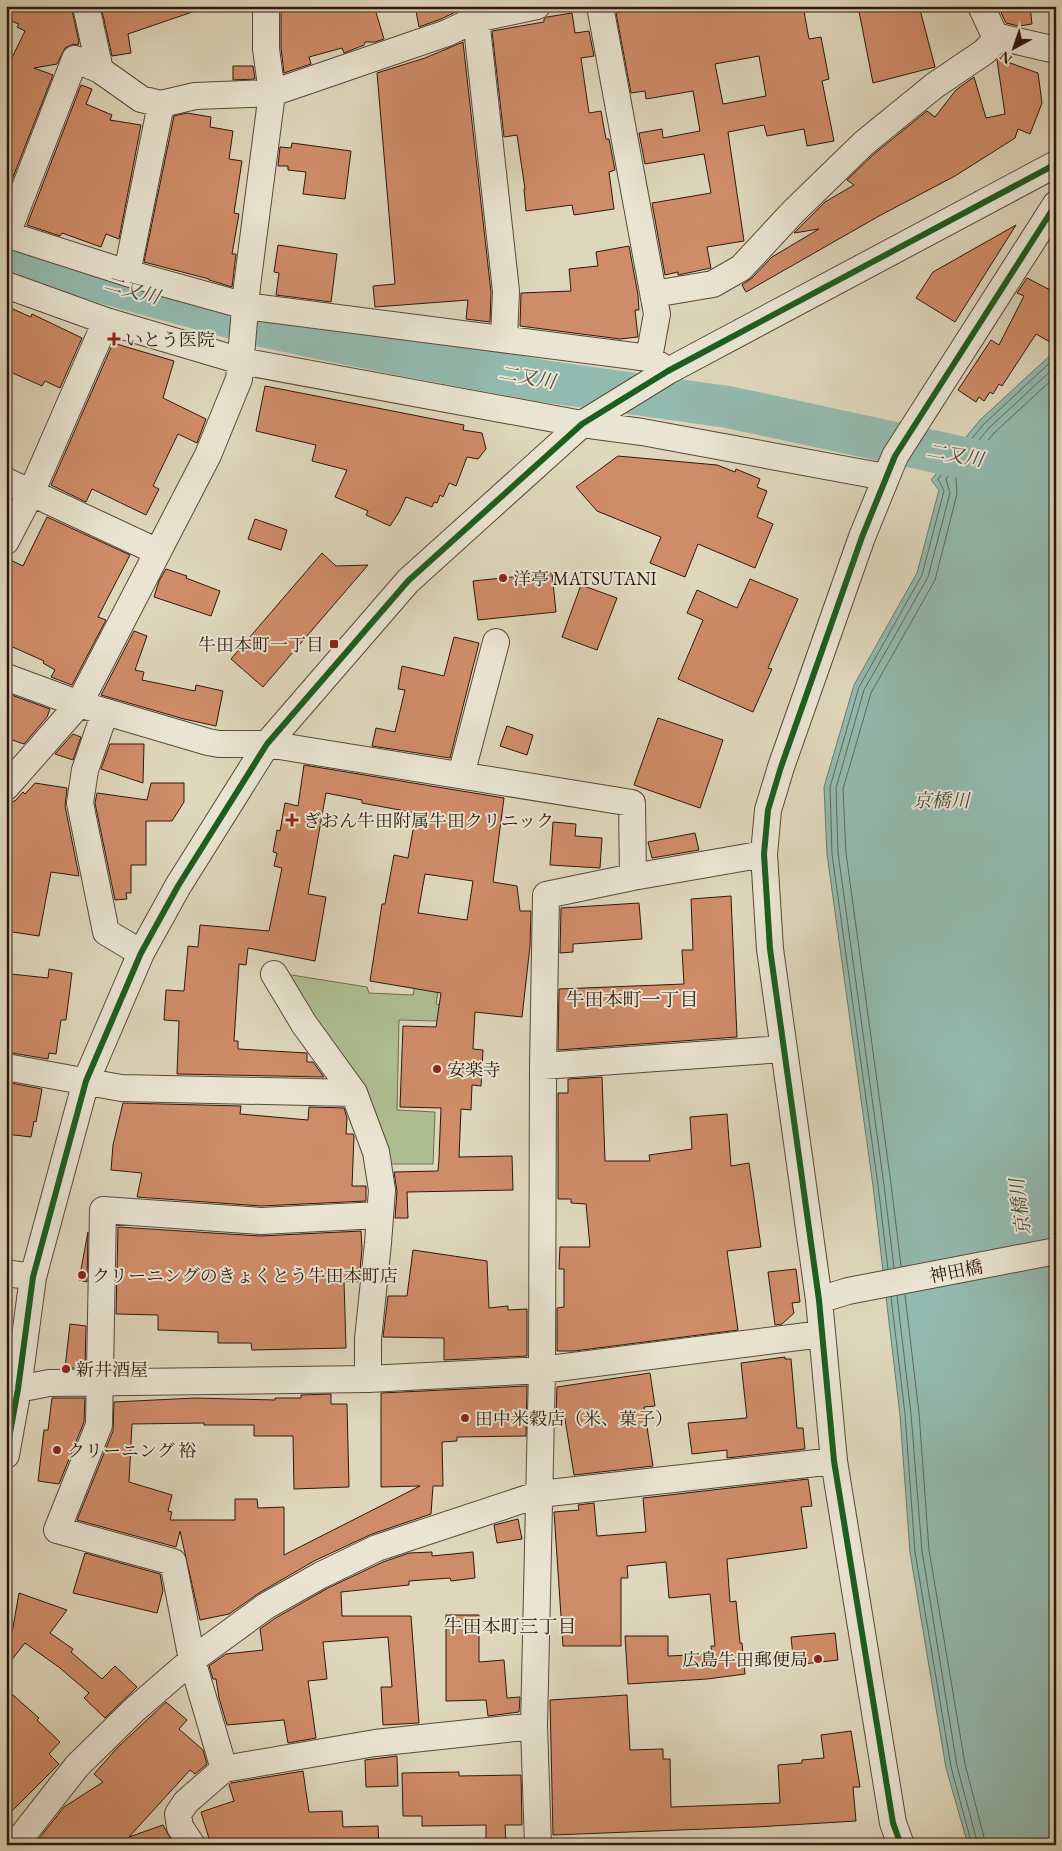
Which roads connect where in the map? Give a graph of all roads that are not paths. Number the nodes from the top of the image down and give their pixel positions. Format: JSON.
{"nodes":[{"id":1,"x":86,"y":6,"type":"edge"},
{"id":2,"x":266,"y":6,"type":"edge"},
{"id":3,"x":537,"y":6,"type":"edge"},
{"id":4,"x":600,"y":6,"type":"edge"},
{"id":5,"x":981,"y":6,"type":"edge"},
{"id":6,"x":476,"y":20,"type":"junction"},
{"id":7,"x":995,"y":36,"type":"junction"},
{"id":8,"x":1056,"y":50,"type":"edge"},
{"id":9,"x":100,"y":70,"type":"junction"},
{"id":10,"x":272,"y":93,"type":"junction"},
{"id":11,"x":162,"y":104,"type":"junction"},
{"id":12,"x":1056,"y":164,"type":"edge"},
{"id":13,"x":1056,"y":204,"type":"edge"},
{"id":14,"x":7,"y":234,"type":"edge"},
{"id":15,"x":127,"y":273,"type":"junction"},
{"id":16,"x":6,"y":285,"type":"edge"},
{"id":17,"x":654,"y":294,"type":"junction"},
{"id":18,"x":246,"y":312,"type":"junction"},
{"id":19,"x":106,"y":321,"type":"junction"},
{"id":20,"x":504,"y":339,"type":"junction"},
{"id":21,"x":242,"y":355,"type":"junction"},
{"id":22,"x":657,"y":369,"type":"junction"},
{"id":23,"x":587,"y":421,"type":"junction"},
{"id":24,"x":885,"y":477,"type":"junction"},
{"id":25,"x":6,"y":481,"type":"edge"},
{"id":26,"x":30,"y":493,"type":"junction"},
{"id":27,"x":6,"y":541,"type":"edge"},
{"id":28,"x":158,"y":552,"type":"junction"},
{"id":29,"x":496,"y":642,"type":"dead end"},
{"id":30,"x":6,"y":677,"type":"edge"},
{"id":31,"x":79,"y":704,"type":"junction"},
{"id":32,"x":105,"y":712,"type":"junction"},
{"id":33,"x":267,"y":744,"type":"junction"},
{"id":34,"x":461,"y":775,"type":"junction"},
{"id":35,"x":6,"y":787,"type":"edge"},
{"id":36,"x":764,"y":854,"type":"junction"},
{"id":37,"x":633,"y":877,"type":"junction"},
{"id":38,"x":141,"y":953,"type":"junction"},
{"id":39,"x":274,"y":974,"type":"dead end"},
{"id":40,"x":783,"y":1049,"type":"junction"},
{"id":41,"x":543,"y":1066,"type":"junction"},
{"id":42,"x":6,"y":1067,"type":"edge"},
{"id":43,"x":86,"y":1081,"type":"junction"},
{"id":44,"x":354,"y":1093,"type":"junction"},
{"id":45,"x":380,"y":1216,"type":"junction"},
{"id":46,"x":1056,"y":1251,"type":"edge"},
{"id":47,"x":6,"y":1273,"type":"edge"},
{"id":48,"x":32,"y":1277,"type":"junction"},
{"id":49,"x":819,"y":1300,"type":"junction"},
{"id":50,"x":822,"y":1334,"type":"junction"},
{"id":51,"x":542,"y":1370,"type":"junction"},
{"id":52,"x":368,"y":1379,"type":"junction"},
{"id":53,"x":100,"y":1382,"type":"junction"},
{"id":54,"x":12,"y":1389,"type":"edge"},
{"id":55,"x":6,"y":1455,"type":"edge"},
{"id":56,"x":834,"y":1461,"type":"junction"},
{"id":57,"x":540,"y":1494,"type":"junction"},
{"id":58,"x":192,"y":1660,"type":"junction"},
{"id":59,"x":534,"y":1726,"type":"junction"},
{"id":60,"x":224,"y":1769,"type":"junction"},
{"id":61,"x":15,"y":1845,"type":"edge"},
{"id":62,"x":192,"y":1845,"type":"edge"},
{"id":63,"x":538,"y":1845,"type":"edge"},
{"id":64,"x":901,"y":1845,"type":"edge"}],
"edges":[{"from":1,"to":9,"type":"street"},
{"from":2,"to":10,"type":"street"},
{"from":3,"to":6,"type":"street"},
{"from":4,"to":17,"type":"street"},
{"from":5,"to":7,"type":"street"},
{"from":6,"to":10,"type":"street"},
{"from":6,"to":20,"type":"street"},
{"from":7,"to":8,"type":"street"},
{"from":7,"to":17,"type":"street"},
{"from":9,"to":11,"type":"street"},
{"from":9,"to":14,"type":"street"},
{"from":10,"to":11,"type":"street"},
{"from":10,"to":18,"type":"street"},
{"from":11,"to":15,"type":"street"},
{"from":12,"to":22,"type":"street"},
{"from":13,"to":24,"type":"street"},
{"from":14,"to":15,"type":"street"},
{"from":15,"to":18,"type":"street"},
{"from":16,"to":19,"type":"street"},
{"from":17,"to":22,"type":"street"},
{"from":18,"to":20,"type":"street"},
{"from":18,"to":21,"type":"street"},
{"from":19,"to":21,"type":"street"},
{"from":19,"to":26,"type":"street"},
{"from":20,"to":22,"type":"street"},
{"from":21,"to":23,"type":"street"},
{"from":21,"to":28,"type":"street"},
{"from":22,"to":23,"type":"street"},
{"from":23,"to":24,"type":"street"},
{"from":23,"to":33,"type":"street"},
{"from":24,"to":36,"type":"street"},
{"from":25,"to":26,"type":"street"},
{"from":26,"to":27,"type":"street"},
{"from":26,"to":28,"type":"street"},
{"from":28,"to":31,"type":"street"},
{"from":29,"to":34,"type":"street"},
{"from":30,"to":31,"type":"street"},
{"from":31,"to":32,"type":"street"},
{"from":31,"to":35,"type":"street"},
{"from":32,"to":33,"type":"street"},
{"from":32,"to":38,"type":"street"},
{"from":33,"to":34,"type":"street"},
{"from":33,"to":38,"type":"street"},
{"from":34,"to":37,"type":"street"},
{"from":36,"to":37,"type":"street"},
{"from":36,"to":40,"type":"street"},
{"from":37,"to":41,"type":"street"},
{"from":38,"to":43,"type":"street"},
{"from":39,"to":44,"type":"street"},
{"from":40,"to":41,"type":"street"},
{"from":40,"to":49,"type":"street"},
{"from":41,"to":51,"type":"street"},
{"from":42,"to":43,"type":"street"},
{"from":43,"to":44,"type":"street"},
{"from":43,"to":48,"type":"street"},
{"from":44,"to":45,"type":"street"},
{"from":45,"to":52,"type":"street"},
{"from":45,"to":53,"type":"street"},
{"from":46,"to":49,"type":"street","name":"神田橋"},
{"from":47,"to":48,"type":"street"},
{"from":48,"to":54,"type":"street"},
{"from":49,"to":50,"type":"street"},
{"from":50,"to":51,"type":"street"},
{"from":50,"to":56,"type":"street"},
{"from":51,"to":52,"type":"street"},
{"from":51,"to":57,"type":"street"},
{"from":52,"to":53,"type":"street"},
{"from":53,"to":54,"type":"street"},
{"from":53,"to":58,"type":"street"},
{"from":54,"to":55,"type":"street"},
{"from":56,"to":57,"type":"street"},
{"from":56,"to":64,"type":"street"},
{"from":57,"to":58,"type":"street"},
{"from":57,"to":59,"type":"street"},
{"from":58,"to":60,"type":"street"},
{"from":58,"to":61,"type":"street"},
{"from":59,"to":60,"type":"street"},
{"from":59,"to":63,"type":"street"},
{"from":60,"to":62,"type":"street"}]}
